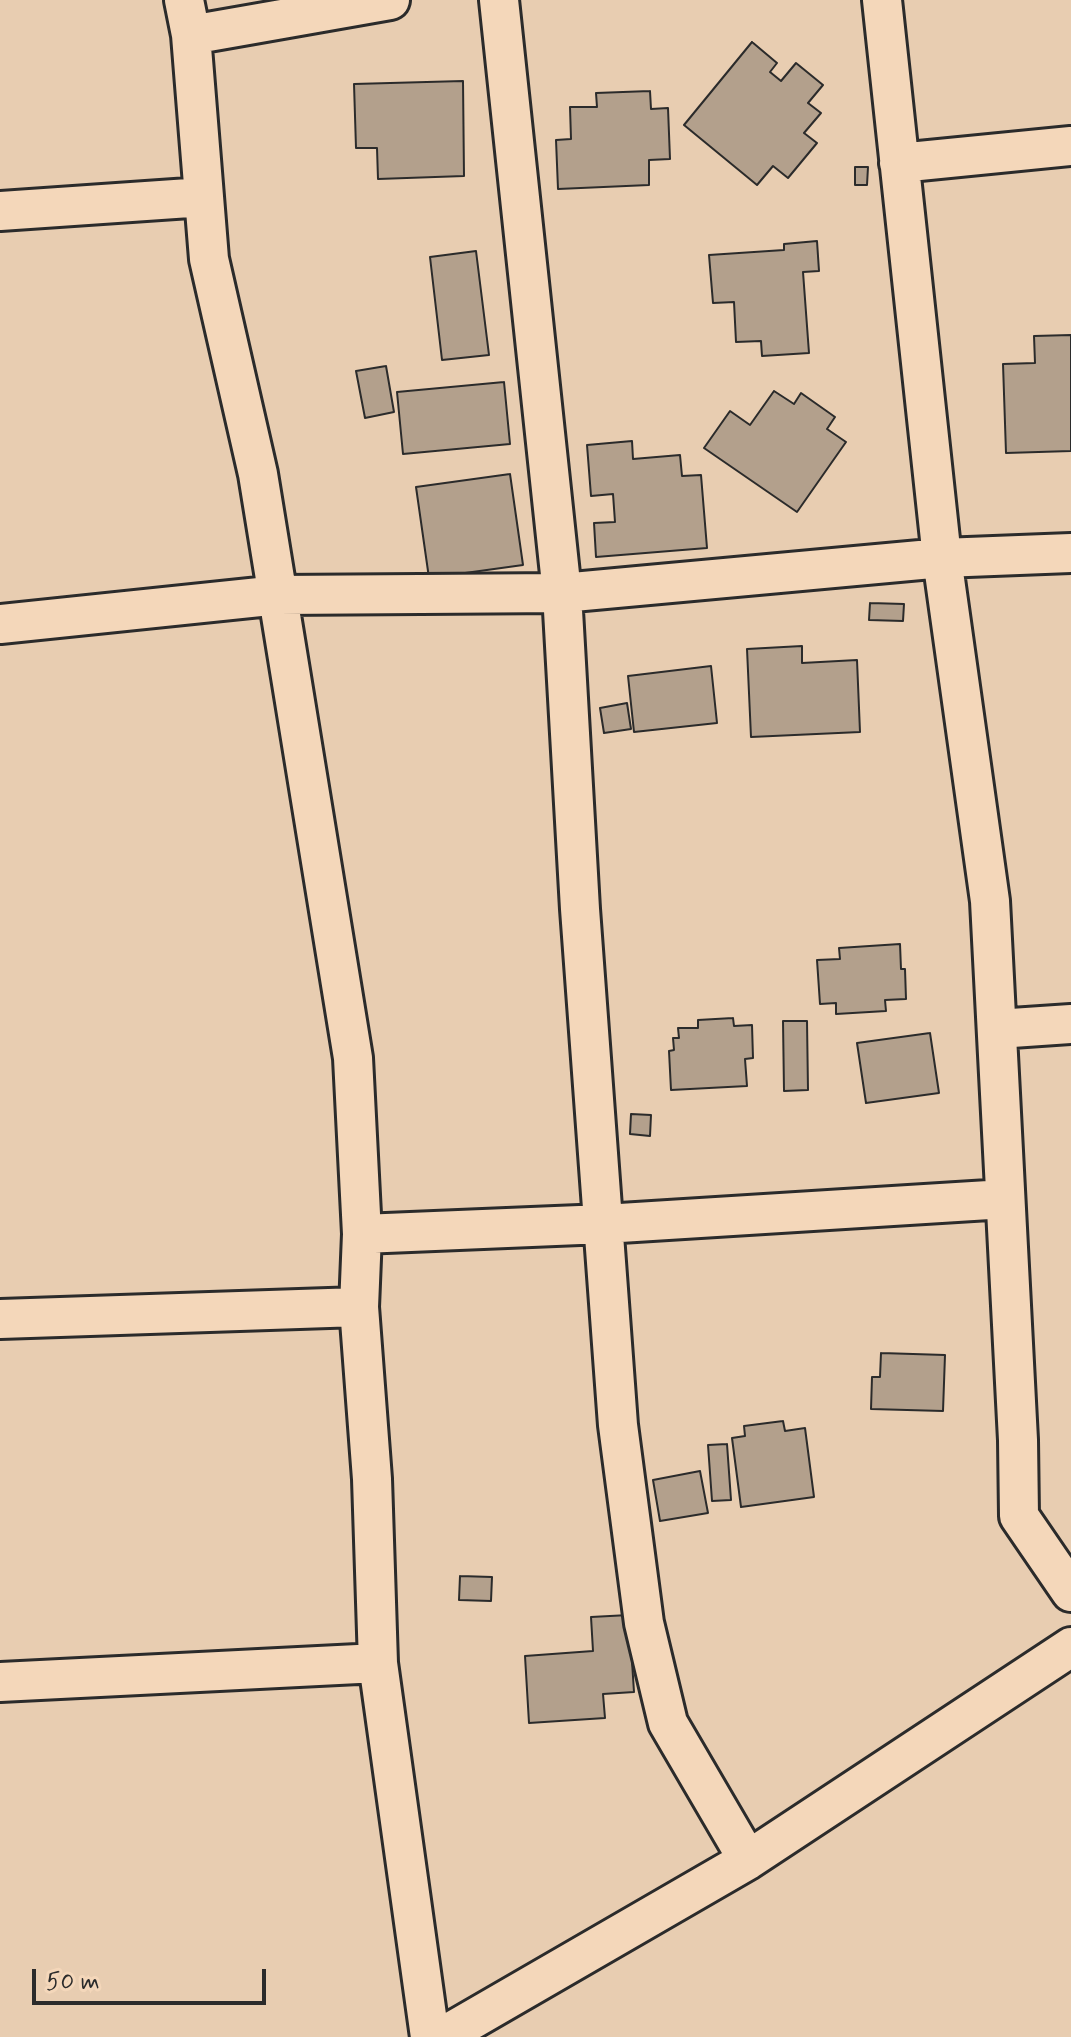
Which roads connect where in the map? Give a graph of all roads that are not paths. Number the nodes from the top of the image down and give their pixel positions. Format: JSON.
{"nodes":[{"id":1,"x":390,"y":0,"type":"edge"},
{"id":2,"x":499,"y":0,"type":"edge"},
{"id":3,"x":882,"y":0,"type":"edge"},
{"id":4,"x":188,"y":18,"type":"edge"},
{"id":5,"x":1071,"y":146,"type":"edge"},
{"id":6,"x":899,"y":163,"type":"junction"},
{"id":7,"x":204,"y":197,"type":"junction"},
{"id":8,"x":0,"y":211,"type":"edge"},
{"id":9,"x":1071,"y":553,"type":"edge"},
{"id":10,"x":942,"y":558,"type":"junction"},
{"id":11,"x":562,"y":593,"type":"junction"},
{"id":12,"x":279,"y":595,"type":"junction"},
{"id":13,"x":0,"y":624,"type":"edge"},
{"id":14,"x":1071,"y":1024,"type":"edge"},
{"id":15,"x":997,"y":1029,"type":"junction"},
{"id":16,"x":1005,"y":1199,"type":"junction"},
{"id":17,"x":604,"y":1224,"type":"junction"},
{"id":18,"x":362,"y":1234,"type":"junction"},
{"id":19,"x":359,"y":1307,"type":"junction"},
{"id":20,"x":0,"y":1319,"type":"edge"},
{"id":21,"x":1071,"y":1592,"type":"edge"},
{"id":22,"x":1071,"y":1647,"type":"edge"},
{"id":23,"x":378,"y":1663,"type":"junction"},
{"id":24,"x":0,"y":1682,"type":"edge"},
{"id":25,"x":748,"y":1860,"type":"junction"},
{"id":26,"x":430,"y":2037,"type":"edge"},
{"id":27,"x":442,"y":2037,"type":"edge"}],
"edges":[{"from":1,"to":4,"type":"street"},
{"from":2,"to":11,"type":"street"},
{"from":3,"to":6,"type":"street"},
{"from":4,"to":7,"type":"street"},
{"from":5,"to":6,"type":"street"},
{"from":6,"to":10,"type":"street"},
{"from":7,"to":8,"type":"street"},
{"from":7,"to":12,"type":"street"},
{"from":9,"to":10,"type":"street"},
{"from":10,"to":11,"type":"street"},
{"from":10,"to":15,"type":"street"},
{"from":11,"to":12,"type":"street"},
{"from":11,"to":17,"type":"street"},
{"from":12,"to":13,"type":"street"},
{"from":12,"to":18,"type":"street"},
{"from":14,"to":15,"type":"street"},
{"from":15,"to":16,"type":"street"},
{"from":16,"to":17,"type":"street"},
{"from":16,"to":21,"type":"street"},
{"from":17,"to":18,"type":"street"},
{"from":17,"to":25,"type":"street"},
{"from":18,"to":19,"type":"street"},
{"from":19,"to":20,"type":"street"},
{"from":19,"to":23,"type":"street"},
{"from":22,"to":25,"type":"street"},
{"from":23,"to":24,"type":"street"},
{"from":23,"to":26,"type":"street"},
{"from":25,"to":27,"type":"street"}]}
